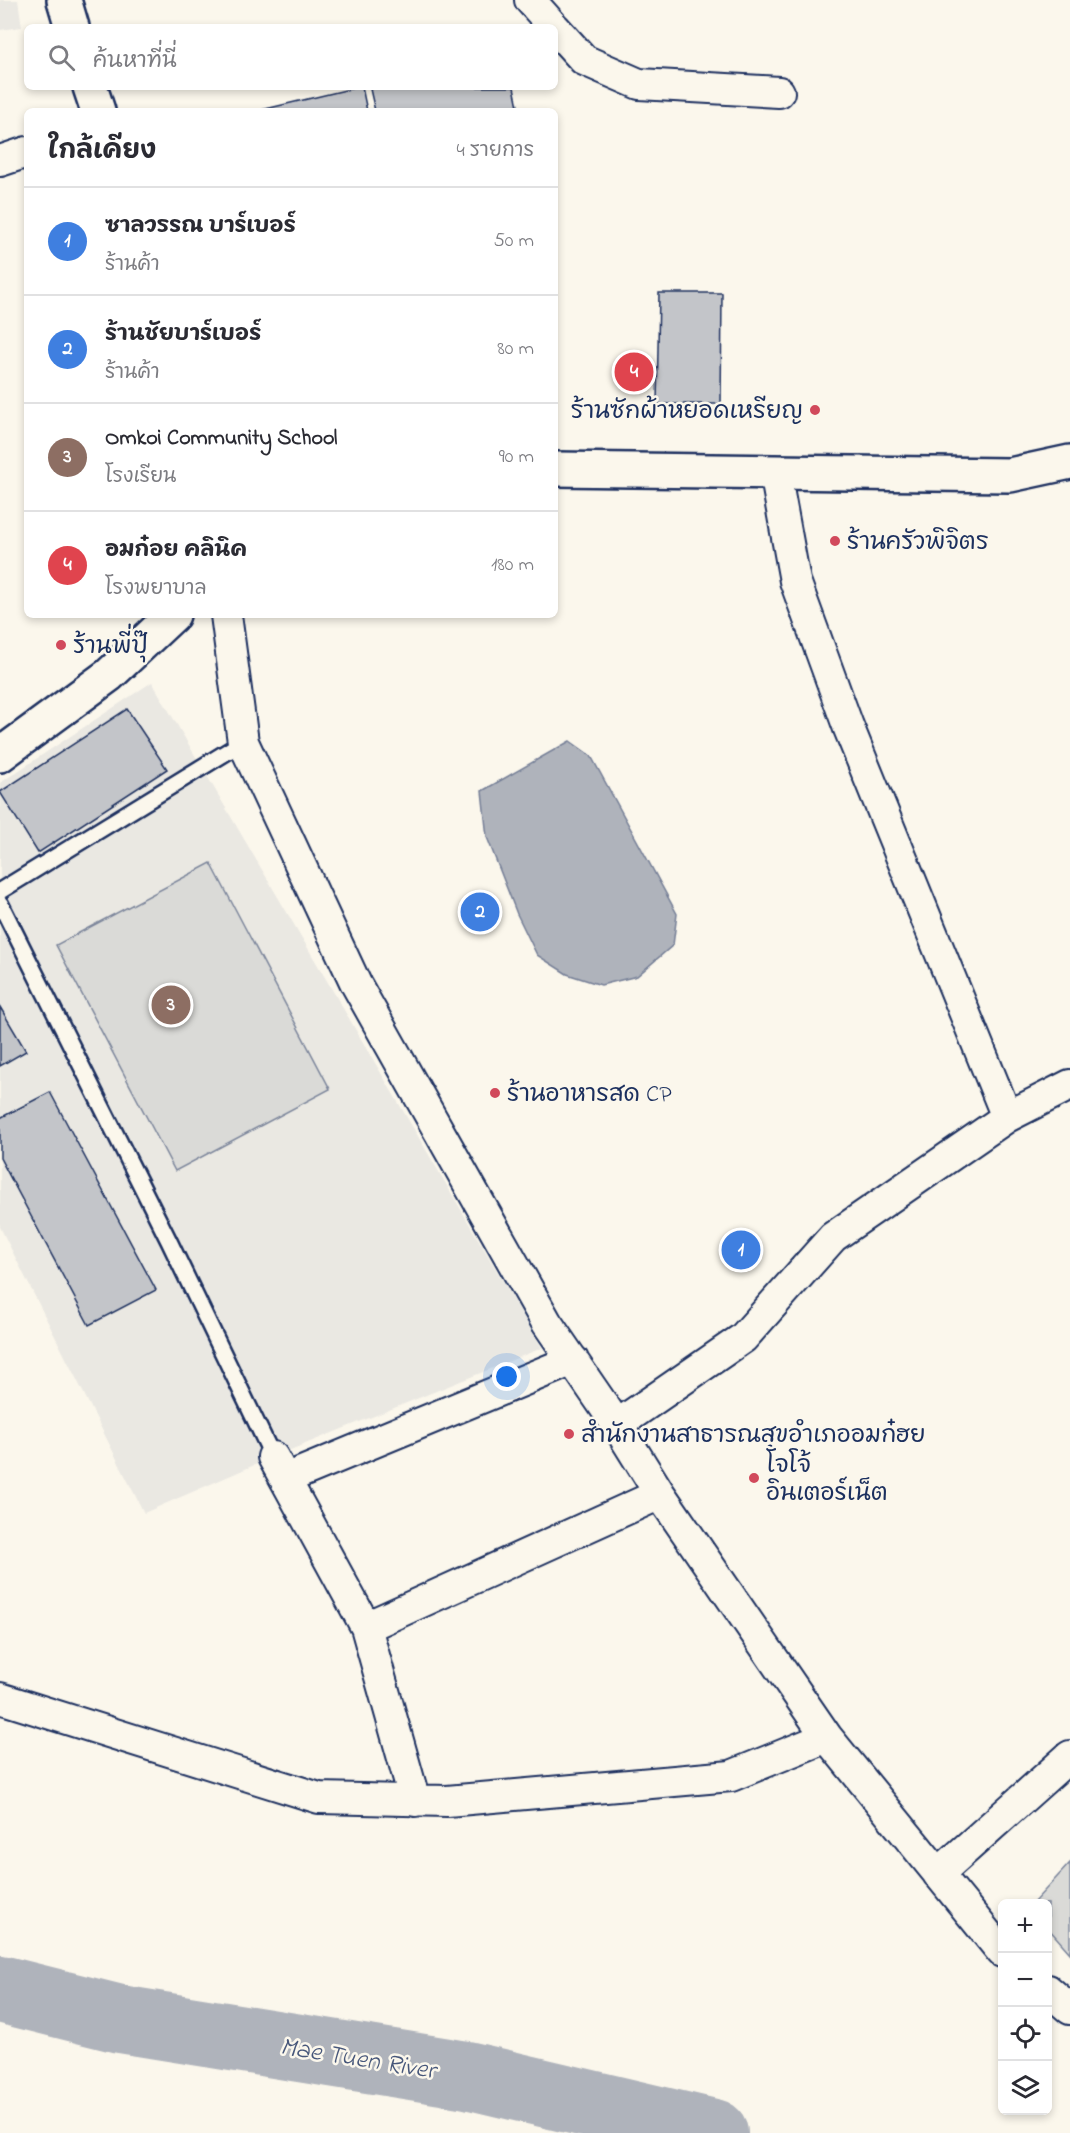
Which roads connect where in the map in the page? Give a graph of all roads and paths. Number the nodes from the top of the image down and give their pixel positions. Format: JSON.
{"nodes":[{"id":1,"x":64,"y":0,"type":"edge"},
{"id":2,"x":530,"y":0,"type":"edge"},
{"id":3,"x":71,"y":24,"type":"edge"},
{"id":4,"x":552,"y":24,"type":"edge"},
{"id":5,"x":558,"y":30,"type":"edge"},
{"id":6,"x":91,"y":90,"type":"edge"},
{"id":7,"x":779,"y":92,"type":"dead end"},
{"id":8,"x":97,"y":108,"type":"edge"},
{"id":9,"x":24,"y":153,"type":"edge"},
{"id":10,"x":0,"y":161,"type":"edge"},
{"id":11,"x":1070,"y":462,"type":"edge"},
{"id":12,"x":558,"y":470,"type":"edge"},
{"id":13,"x":775,"y":471,"type":"junction"},
{"id":14,"x":170,"y":618,"type":"edge"},
{"id":15,"x":226,"y":618,"type":"edge"},
{"id":16,"x":243,"y":742,"type":"junction"},
{"id":17,"x":0,"y":755,"type":"edge"},
{"id":18,"x":0,"y":891,"type":"edge"},
{"id":19,"x":0,"y":903,"type":"edge"},
{"id":20,"x":1070,"y":1085,"type":"edge"},
{"id":21,"x":1007,"y":1117,"type":"junction"},
{"id":22,"x":573,"y":1360,"type":"junction"},
{"id":23,"x":617,"y":1425,"type":"junction"},
{"id":24,"x":279,"y":1468,"type":"junction"},
{"id":25,"x":660,"y":1494,"type":"junction"},
{"id":26,"x":366,"y":1627,"type":"junction"},
{"id":27,"x":0,"y":1698,"type":"edge"},
{"id":28,"x":827,"y":1737,"type":"junction"},
{"id":29,"x":1070,"y":1756,"type":"edge"},
{"id":30,"x":414,"y":1801,"type":"junction"},
{"id":31,"x":938,"y":1874,"type":"junction"},
{"id":32,"x":998,"y":1947,"type":"edge"},
{"id":33,"x":1052,"y":1994,"type":"edge"},
{"id":34,"x":1070,"y":2009,"type":"edge"}],
"edges":[{"from":1,"to":3,"type":"main road"},
{"from":2,"to":4,"type":"street"},
{"from":5,"to":7,"type":"street"},
{"from":6,"to":8,"type":"main road"},
{"from":9,"to":10,"type":"street"},
{"from":11,"to":13,"type":"main road"},
{"from":12,"to":13,"type":"main road"},
{"from":13,"to":21,"type":"street"},
{"from":14,"to":17,"type":"main road"},
{"from":15,"to":16,"type":"street"},
{"from":16,"to":18,"type":"lane"},
{"from":16,"to":22,"type":"street"},
{"from":19,"to":24,"type":"lane"},
{"from":20,"to":21,"type":"street"},
{"from":21,"to":23,"type":"street"},
{"from":22,"to":23,"type":"street"},
{"from":22,"to":24,"type":"street"},
{"from":23,"to":25,"type":"street"},
{"from":24,"to":26,"type":"street"},
{"from":25,"to":26,"type":"street"},
{"from":25,"to":28,"type":"street"},
{"from":26,"to":30,"type":"street"},
{"from":27,"to":30,"type":"street"},
{"from":28,"to":30,"type":"street"},
{"from":28,"to":31,"type":"street"},
{"from":29,"to":31,"type":"street"},
{"from":31,"to":32,"type":"street"},
{"from":33,"to":34,"type":"street"}]}
